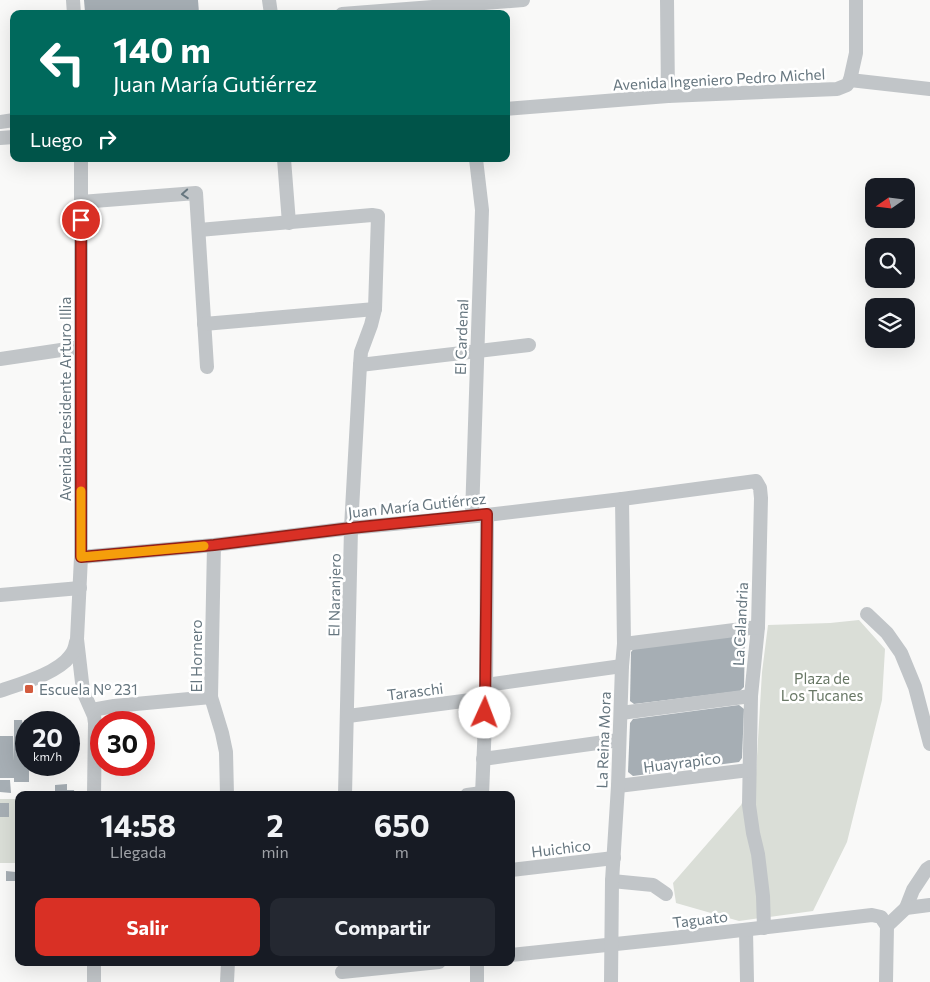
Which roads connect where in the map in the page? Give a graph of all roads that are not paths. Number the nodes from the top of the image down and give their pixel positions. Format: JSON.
{"nodes":[{"id":1,"x":523,"y":0,"type":"edge"},
{"id":2,"x":667,"y":0,"type":"edge"},
{"id":3,"x":856,"y":0,"type":"edge"},
{"id":4,"x":467,"y":6,"type":"edge"},
{"id":5,"x":404,"y":10,"type":"edge"},
{"id":6,"x":850,"y":80,"type":"junction"},
{"id":7,"x":930,"y":89,"type":"edge"},
{"id":8,"x":668,"y":96,"type":"junction"},
{"id":9,"x":510,"y":109,"type":"edge"},
{"id":10,"x":81,"y":162,"type":"edge"},
{"id":11,"x":284,"y":162,"type":"edge"},
{"id":12,"x":476,"y":162,"type":"edge"},
{"id":13,"x":81,"y":202,"type":"junction"},
{"id":14,"x":289,"y":223,"type":"junction"},
{"id":15,"x":199,"y":230,"type":"junction"},
{"id":16,"x":375,"y":309,"type":"junction"},
{"id":17,"x":204,"y":324,"type":"junction"},
{"id":18,"x":530,"y":345,"type":"dead end"},
{"id":19,"x":81,"y":347,"type":"junction"},
{"id":20,"x":477,"y":352,"type":"junction"},
{"id":21,"x":0,"y":359,"type":"edge"},
{"id":22,"x":360,"y":365,"type":"junction"},
{"id":23,"x":206,"y":367,"type":"dead end"},
{"id":24,"x":756,"y":481,"type":"joint"},
{"id":25,"x":622,"y":499,"type":"junction"},
{"id":26,"x":487,"y":514,"type":"junction"},
{"id":27,"x":472,"y":516,"type":"junction"},
{"id":28,"x":351,"y":528,"type":"junction"},
{"id":29,"x":214,"y":545,"type":"junction"},
{"id":30,"x":81,"y":557,"type":"junction"},
{"id":31,"x":80,"y":588,"type":"junction"},
{"id":32,"x":0,"y":595,"type":"edge"},
{"id":33,"x":867,"y":614,"type":"dead end"},
{"id":34,"x":758,"y":628,"type":"junction"},
{"id":35,"x":77,"y":639,"type":"junction"},
{"id":36,"x":624,"y":644,"type":"junction"},
{"id":37,"x":622,"y":666,"type":"junction"},
{"id":38,"x":0,"y":691,"type":"edge"},
{"id":39,"x":486,"y":692,"type":"junction"},
{"id":40,"x":751,"y":696,"type":"junction"},
{"id":41,"x":212,"y":697,"type":"junction"},
{"id":42,"x":92,"y":710,"type":"junction"},
{"id":43,"x":621,"y":713,"type":"junction"},
{"id":44,"x":348,"y":716,"type":"junction"},
{"id":45,"x":619,"y":740,"type":"junction"},
{"id":46,"x":930,"y":744,"type":"edge"},
{"id":47,"x":483,"y":759,"type":"junction"},
{"id":48,"x":749,"y":770,"type":"junction"},
{"id":49,"x":618,"y":786,"type":"junction"},
{"id":50,"x":94,"y":791,"type":"edge"},
{"id":51,"x":227,"y":791,"type":"edge"},
{"id":52,"x":345,"y":791,"type":"edge"},
{"id":53,"x":482,"y":791,"type":"edge"},
{"id":54,"x":614,"y":858,"type":"junction"},
{"id":55,"x":930,"y":867,"type":"edge"},
{"id":56,"x":515,"y":870,"type":"edge"},
{"id":57,"x":612,"y":881,"type":"junction"},
{"id":58,"x":666,"y":894,"type":"dead end"},
{"id":59,"x":930,"y":906,"type":"edge"},
{"id":60,"x":906,"y":908,"type":"junction"},
{"id":61,"x":887,"y":926,"type":"junction"},
{"id":62,"x":764,"y":928,"type":"junction"},
{"id":63,"x":746,"y":930,"type":"junction"},
{"id":64,"x":611,"y":945,"type":"junction"},
{"id":65,"x":515,"y":955,"type":"edge"},
{"id":66,"x":94,"y":966,"type":"edge"},
{"id":67,"x":228,"y":966,"type":"edge"},
{"id":68,"x":401,"y":966,"type":"edge"},
{"id":69,"x":477,"y":966,"type":"edge"},
{"id":70,"x":342,"y":972,"type":"edge"},
{"id":71,"x":94,"y":982,"type":"edge"},
{"id":72,"x":227,"y":982,"type":"edge"},
{"id":73,"x":477,"y":982,"type":"edge"},
{"id":74,"x":611,"y":982,"type":"edge"},
{"id":75,"x":747,"y":982,"type":"edge"},
{"id":76,"x":886,"y":982,"type":"edge"}],
"edges":[{"from":1,"to":4,"type":"street"},
{"from":2,"to":8,"type":"street"},
{"from":3,"to":6,"type":"street"},
{"from":4,"to":5,"type":"street"},
{"from":6,"to":7,"type":"street"},
{"from":6,"to":8,"type":"street","name":"Avenida Ingeniero Pedro Michel"},
{"from":8,"to":9,"type":"street","name":"Avenida Ingeniero Pedro Michel"},
{"from":10,"to":13,"type":"street","name":"Avenida Presidente Arturo Illia"},
{"from":11,"to":14,"type":"street"},
{"from":12,"to":20,"type":"street","name":"El Cardenal"},
{"from":15,"to":13,"type":"street","one_way":true},
{"from":13,"to":19,"type":"street","name":"Avenida Presidente Arturo Illia"},
{"from":14,"to":15,"type":"street"},
{"from":14,"to":16,"type":"street","name":"El Naranjero"},
{"from":15,"to":17,"type":"street"},
{"from":16,"to":17,"type":"street"},
{"from":16,"to":22,"type":"street","name":"El Naranjero"},
{"from":17,"to":23,"type":"street"},
{"from":18,"to":20,"type":"street"},
{"from":19,"to":21,"type":"street"},
{"from":19,"to":30,"type":"street","name":"Avenida Presidente Arturo Illia"},
{"from":20,"to":22,"type":"street"},
{"from":20,"to":27,"type":"street","name":"El Cardenal"},
{"from":22,"to":28,"type":"street","name":"El Naranjero"},
{"from":24,"to":25,"type":"street","name":"Juan María Gutiérrez"},
{"from":24,"to":34,"type":"street","name":"La Calandria"},
{"from":25,"to":26,"type":"street","name":"Juan María Gutiérrez"},
{"from":25,"to":36,"type":"street","name":"La Reina Mora"},
{"from":26,"to":27,"type":"street","name":"Juan María Gutiérrez"},
{"from":26,"to":39,"type":"street"},
{"from":27,"to":28,"type":"street","name":"Juan María Gutiérrez"},
{"from":28,"to":29,"type":"street","name":"Juan María Gutiérrez"},
{"from":28,"to":44,"type":"street","name":"El Naranjero"},
{"from":29,"to":30,"type":"street","name":"Juan María Gutiérrez"},
{"from":29,"to":41,"type":"street","name":"El Hornero"},
{"from":30,"to":31,"type":"street","name":"Avenida Presidente Arturo Illia"},
{"from":31,"to":32,"type":"street"},
{"from":31,"to":35,"type":"street","name":"Avenida Presidente Arturo Illia"},
{"from":33,"to":46,"type":"street"},
{"from":34,"to":36,"type":"street"},
{"from":34,"to":40,"type":"street","name":"La Calandria"},
{"from":35,"to":38,"type":"street"},
{"from":35,"to":42,"type":"street"},
{"from":36,"to":37,"type":"street","name":"La Reina Mora"},
{"from":37,"to":39,"type":"street","name":"Taraschi"},
{"from":37,"to":43,"type":"street","name":"La Reina Mora"},
{"from":39,"to":44,"type":"street","name":"Taraschi"},
{"from":39,"to":47,"type":"street"},
{"from":40,"to":43,"type":"street"},
{"from":40,"to":48,"type":"street","name":"La Calandria"},
{"from":41,"to":42,"type":"street"},
{"from":41,"to":51,"type":"street","name":"El Hornero"},
{"from":42,"to":50,"type":"street"},
{"from":43,"to":45,"type":"street","name":"La Reina Mora"},
{"from":44,"to":52,"type":"street","name":"El Naranjero"},
{"from":45,"to":47,"type":"street"},
{"from":45,"to":49,"type":"street","name":"La Reina Mora"},
{"from":47,"to":53,"type":"street"},
{"from":48,"to":49,"type":"street","name":"Huayrapico"},
{"from":48,"to":62,"type":"street","name":"La Calandria"},
{"from":49,"to":54,"type":"street","name":"La Reina Mora"},
{"from":54,"to":56,"type":"street","name":"Huichico"},
{"from":54,"to":57,"type":"street","name":"La Reina Mora"},
{"from":55,"to":60,"type":"street"},
{"from":57,"to":58,"type":"street"},
{"from":57,"to":64,"type":"street","name":"La Reina Mora"},
{"from":59,"to":60,"type":"street"},
{"from":60,"to":61,"type":"street"},
{"from":61,"to":62,"type":"street","name":"Taguato"},
{"from":61,"to":76,"type":"street"},
{"from":62,"to":63,"type":"street","name":"Taguato"},
{"from":63,"to":64,"type":"street","name":"Taguato"},
{"from":63,"to":75,"type":"street"},
{"from":64,"to":65,"type":"street","name":"Taguato"},
{"from":64,"to":74,"type":"street","name":"La Reina Mora"},
{"from":66,"to":71,"type":"street"},
{"from":67,"to":72,"type":"street"},
{"from":68,"to":70,"type":"street"},
{"from":69,"to":73,"type":"street"}]}
